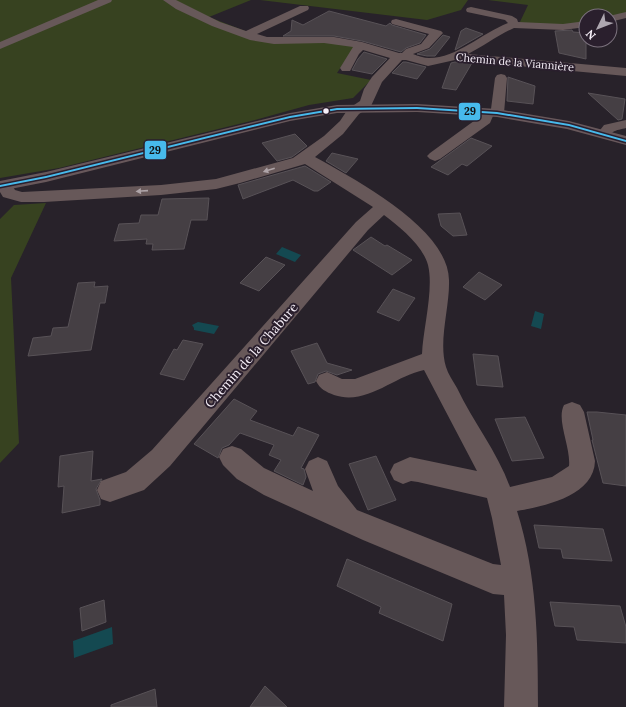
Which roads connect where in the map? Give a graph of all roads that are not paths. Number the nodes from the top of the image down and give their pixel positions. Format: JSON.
{"nodes":[{"id":1,"x":106,"y":0,"type":"edge"},
{"id":2,"x":168,"y":0,"type":"edge"},
{"id":3,"x":304,"y":8,"type":"dead end"},
{"id":4,"x":471,"y":10,"type":"dead end"},
{"id":5,"x":396,"y":22,"type":"dead end"},
{"id":6,"x":513,"y":25,"type":"junction"},
{"id":7,"x":578,"y":25,"type":"edge"},
{"id":8,"x":419,"y":29,"type":"junction"},
{"id":9,"x":247,"y":35,"type":"junction"},
{"id":10,"x":0,"y":46,"type":"edge"},
{"id":11,"x":361,"y":46,"type":"junction"},
{"id":12,"x":404,"y":55,"type":"junction"},
{"id":13,"x":455,"y":56,"type":"junction"},
{"id":14,"x":346,"y":68,"type":"dead end"},
{"id":15,"x":626,"y":72,"type":"edge"},
{"id":16,"x":501,"y":78,"type":"dead end"},
{"id":17,"x":359,"y":108,"type":"junction"},
{"id":18,"x":492,"y":113,"type":"junction"},
{"id":19,"x":626,"y":124,"type":"edge"},
{"id":20,"x":604,"y":134,"type":"junction"},
{"id":21,"x":626,"y":140,"type":"edge"},
{"id":22,"x":435,"y":156,"type":"dead end"},
{"id":23,"x":306,"y":158,"type":"junction"},
{"id":24,"x":2,"y":186,"type":"edge"},
{"id":25,"x":384,"y":208,"type":"junction"},
{"id":26,"x":434,"y":360,"type":"junction"},
{"id":27,"x":327,"y":381,"type":"dead end"},
{"id":28,"x":572,"y":412,"type":"dead end"},
{"id":29,"x":232,"y":457,"type":"dead end"},
{"id":30,"x":318,"y":469,"type":"dead end"},
{"id":31,"x":402,"y":472,"type":"dead end"},
{"id":32,"x":110,"y":490,"type":"dead end"},
{"id":33,"x":499,"y":495,"type":"junction"},
{"id":34,"x":338,"y":515,"type":"junction"},
{"id":35,"x":518,"y":582,"type":"junction"},
{"id":36,"x":521,"y":707,"type":"edge"}],
"edges":[{"from":1,"to":10,"type":"street"},
{"from":2,"to":9,"type":"street","name":"Chemin de la Viannière"},
{"from":3,"to":9,"type":"street"},
{"from":4,"to":6,"type":"street"},
{"from":5,"to":8,"type":"street"},
{"from":6,"to":7,"type":"street"},
{"from":6,"to":13,"type":"street"},
{"from":8,"to":12,"type":"street"},
{"from":8,"to":12,"type":"street"},
{"from":9,"to":11,"type":"street","name":"Chemin de la Viannière"},
{"from":11,"to":12,"type":"street","name":"Chemin de la Viannière"},
{"from":11,"to":14,"type":"street"},
{"from":12,"to":13,"type":"street","name":"Chemin de la Viannière"},
{"from":12,"to":17,"type":"street"},
{"from":13,"to":15,"type":"street","name":"Chemin de la Viannière"},
{"from":16,"to":18,"type":"street"},
{"from":17,"to":18,"type":"main road"},
{"from":17,"to":23,"type":"street"},
{"from":17,"to":24,"type":"main road"},
{"from":18,"to":20,"type":"main road"},
{"from":18,"to":22,"type":"street"},
{"from":19,"to":20,"type":"street"},
{"from":20,"to":21,"type":"main road"},
{"from":23,"to":24,"type":"street","one_way":true},
{"from":23,"to":25,"type":"street"},
{"from":25,"to":26,"type":"street"},
{"from":25,"to":32,"type":"street","name":"Chemin de la Chabure"},
{"from":26,"to":27,"type":"street"},
{"from":26,"to":33,"type":"street"},
{"from":28,"to":33,"type":"street"},
{"from":29,"to":34,"type":"street"},
{"from":30,"to":34,"type":"street"},
{"from":31,"to":33,"type":"street"},
{"from":33,"to":35,"type":"street"},
{"from":34,"to":35,"type":"street"},
{"from":35,"to":36,"type":"street"}]}
